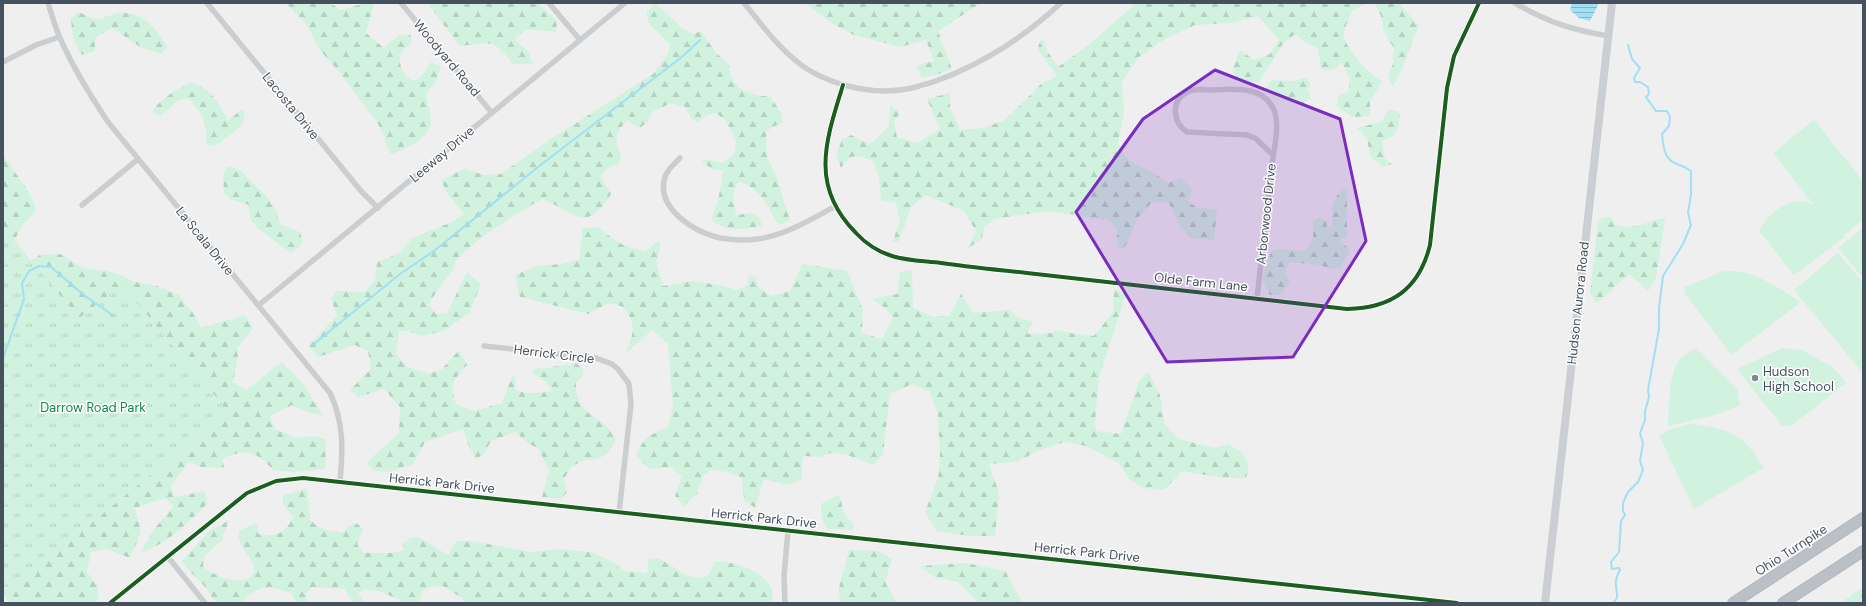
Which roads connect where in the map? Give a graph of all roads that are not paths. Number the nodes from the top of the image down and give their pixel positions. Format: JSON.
{"nodes":[{"id":1,"x":48,"y":3,"type":"edge"},
{"id":2,"x":207,"y":3,"type":"edge"},
{"id":3,"x":401,"y":3,"type":"edge"},
{"id":4,"x":549,"y":3,"type":"edge"},
{"id":5,"x":625,"y":3,"type":"edge"},
{"id":6,"x":744,"y":3,"type":"edge"},
{"id":7,"x":1061,"y":3,"type":"edge"},
{"id":8,"x":1479,"y":3,"type":"edge"},
{"id":9,"x":1515,"y":3,"type":"edge"},
{"id":10,"x":1612,"y":3,"type":"edge"},
{"id":11,"x":1609,"y":36,"type":"junction"},
{"id":12,"x":59,"y":37,"type":"junction"},
{"id":13,"x":580,"y":40,"type":"junction"},
{"id":14,"x":3,"y":62,"type":"edge"},
{"id":15,"x":843,"y":85,"type":"junction"},
{"id":16,"x":492,"y":113,"type":"junction"},
{"id":17,"x":1273,"y":155,"type":"junction"},
{"id":18,"x":680,"y":158,"type":"dead end"},
{"id":19,"x":138,"y":159,"type":"junction"},
{"id":20,"x":82,"y":205,"type":"dead end"},
{"id":21,"x":836,"y":206,"type":"junction"},
{"id":22,"x":378,"y":208,"type":"junction"},
{"id":23,"x":1257,"y":298,"type":"junction"},
{"id":24,"x":259,"y":305,"type":"junction"},
{"id":25,"x":484,"y":346,"type":"dead end"},
{"id":26,"x":340,"y":481,"type":"junction"},
{"id":27,"x":619,"y":512,"type":"junction"},
{"id":28,"x":1863,"y":518,"type":"edge"},
{"id":29,"x":788,"y":531,"type":"junction"},
{"id":30,"x":1863,"y":551,"type":"edge"},
{"id":31,"x":168,"y":557,"type":"junction"},
{"id":32,"x":110,"y":603,"type":"edge"},
{"id":33,"x":206,"y":603,"type":"edge"},
{"id":34,"x":785,"y":603,"type":"edge"},
{"id":35,"x":1457,"y":603,"type":"edge"},
{"id":36,"x":1545,"y":603,"type":"edge"},
{"id":37,"x":1733,"y":603,"type":"edge"},
{"id":38,"x":1783,"y":603,"type":"edge"}],
"edges":[{"from":1,"to":12,"type":"street","name":"La Scala Drive"},
{"from":2,"to":22,"type":"street","name":"Lacosta Drive"},
{"from":3,"to":16,"type":"street","name":"Woodyard Road"},
{"from":4,"to":13,"type":"street"},
{"from":5,"to":13,"type":"street","name":"Leeway Drive"},
{"from":6,"to":15,"type":"street"},
{"from":7,"to":15,"type":"street"},
{"from":8,"to":23,"type":"street","name":"Olde Farm Lane"},
{"from":9,"to":11,"type":"street"},
{"from":10,"to":11,"type":"street","name":"Hudson Aurora Road"},
{"from":11,"to":36,"type":"street","name":"Hudson Aurora Road"},
{"from":12,"to":14,"type":"street"},
{"from":12,"to":19,"type":"street","name":"La Scala Drive"},
{"from":13,"to":16,"type":"street","name":"Leeway Drive"},
{"from":15,"to":21,"type":"street","name":"Olde Farm Lane"},
{"from":16,"to":22,"type":"street","name":"Leeway Drive"},
{"from":17,"to":17,"type":"street","name":"Arborwood Drive"},
{"from":17,"to":23,"type":"street","name":"Arborwood Drive"},
{"from":18,"to":21,"type":"street"},
{"from":19,"to":20,"type":"street"},
{"from":19,"to":24,"type":"street","name":"La Scala Drive"},
{"from":21,"to":23,"type":"street","name":"Olde Farm Lane"},
{"from":22,"to":24,"type":"street","name":"Leeway Drive"},
{"from":24,"to":26,"type":"street","name":"La Scala Drive"},
{"from":25,"to":27,"type":"street","name":"Herrick Circle"},
{"from":26,"to":27,"type":"street","name":"Herrick Park Drive"},
{"from":26,"to":31,"type":"street","name":"Herrick Park Drive"},
{"from":27,"to":29,"type":"street","name":"Herrick Park Drive"},
{"from":28,"to":37,"type":"highway","name":"Ohio Turnpike"},
{"from":29,"to":34,"type":"street"},
{"from":29,"to":35,"type":"street","name":"Herrick Park Drive"},
{"from":30,"to":38,"type":"highway"},
{"from":31,"to":32,"type":"street","name":"Herrick Park Drive"},
{"from":31,"to":33,"type":"street"}]}
